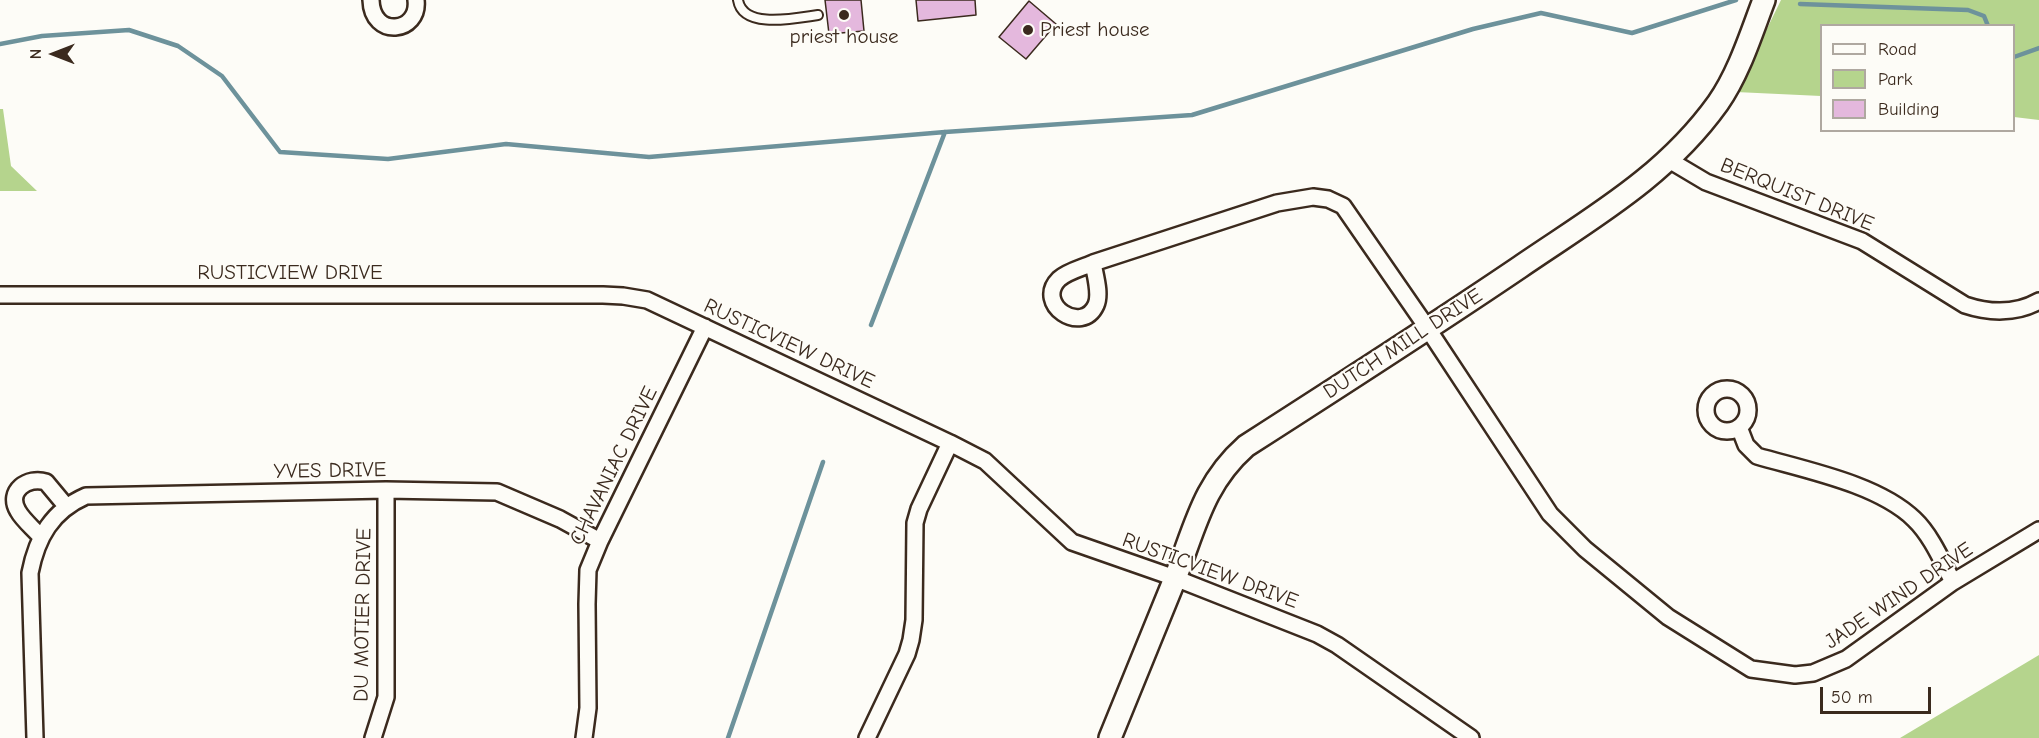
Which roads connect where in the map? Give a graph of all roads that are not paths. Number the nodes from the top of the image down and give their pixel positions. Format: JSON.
{"nodes":[{"id":1,"x":371,"y":0,"type":"edge"},
{"id":2,"x":416,"y":0,"type":"edge"},
{"id":3,"x":738,"y":0,"type":"edge"},
{"id":4,"x":1764,"y":0,"type":"edge"},
{"id":5,"x":818,"y":15,"type":"dead end"},
{"id":6,"x":1670,"y":160,"type":"junction"},
{"id":7,"x":1093,"y":263,"type":"dead end"},
{"id":8,"x":0,"y":295,"type":"edge"},
{"id":9,"x":2039,"y":301,"type":"edge"},
{"id":10,"x":705,"y":327,"type":"junction"},
{"id":11,"x":1428,"y":329,"type":"junction"},
{"id":12,"x":1739,"y":427,"type":"dead end"},
{"id":13,"x":950,"y":443,"type":"junction"},
{"id":14,"x":386,"y":490,"type":"junction"},
{"id":15,"x":61,"y":511,"type":"junction"},
{"id":16,"x":2039,"y":530,"type":"edge"},
{"id":17,"x":40,"y":536,"type":"junction"},
{"id":18,"x":600,"y":541,"type":"junction"},
{"id":19,"x":1175,"y":578,"type":"junction"},
{"id":20,"x":1953,"y":582,"type":"junction"},
{"id":21,"x":35,"y":738,"type":"edge"},
{"id":22,"x":373,"y":738,"type":"edge"},
{"id":23,"x":584,"y":738,"type":"edge"},
{"id":24,"x":867,"y":738,"type":"edge"},
{"id":25,"x":1110,"y":738,"type":"edge"},
{"id":26,"x":1471,"y":738,"type":"edge"}],
"edges":[{"from":1,"to":2,"type":"street"},
{"from":3,"to":5,"type":"lane"},
{"from":4,"to":6,"type":"street","name":"DUTCH MILL DRIVE"},
{"from":6,"to":9,"type":"street","name":"BERQUIST DRIVE"},
{"from":6,"to":11,"type":"street","name":"DUTCH MILL DRIVE"},
{"from":7,"to":11,"type":"street","name":"JADE WIND DRIVE"},
{"from":8,"to":10,"type":"street","name":"RUSTICVIEW DRIVE"},
{"from":10,"to":13,"type":"street","name":"RUSTICVIEW DRIVE"},
{"from":10,"to":18,"type":"street","name":"CHAVANIAC DRIVE"},
{"from":11,"to":19,"type":"street","name":"DUTCH MILL DRIVE"},
{"from":11,"to":20,"type":"street","name":"JADE WIND DRIVE"},
{"from":12,"to":20,"type":"street"},
{"from":13,"to":19,"type":"street","name":"RUSTICVIEW DRIVE"},
{"from":13,"to":24,"type":"street"},
{"from":14,"to":15,"type":"street","name":"YVES DRIVE"},
{"from":14,"to":18,"type":"street","name":"YVES DRIVE"},
{"from":14,"to":22,"type":"street","name":"DU MOTIER DRIVE"},
{"from":15,"to":17,"type":"street"},
{"from":15,"to":17,"type":"street"},
{"from":16,"to":20,"type":"street","name":"JADE WIND DRIVE"},
{"from":17,"to":21,"type":"street"},
{"from":18,"to":23,"type":"street","name":"CHAVANIAC DRIVE"},
{"from":19,"to":25,"type":"street","name":"DUTCH MILL DRIVE"},
{"from":19,"to":26,"type":"street","name":"RUSTICVIEW DRIVE"}]}
